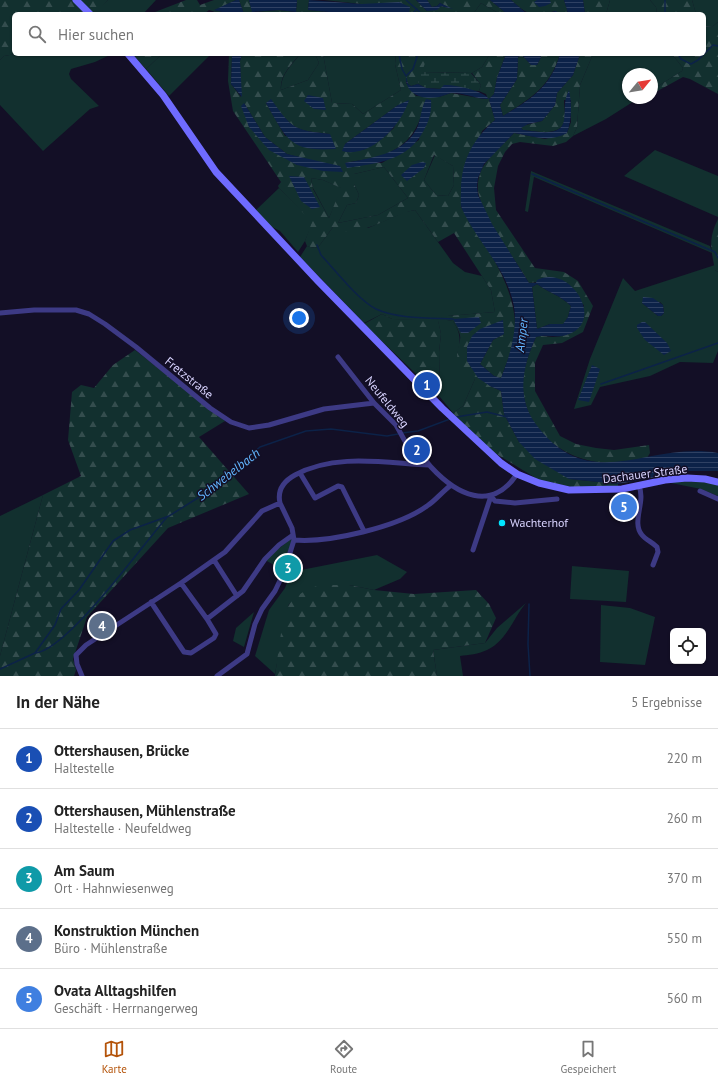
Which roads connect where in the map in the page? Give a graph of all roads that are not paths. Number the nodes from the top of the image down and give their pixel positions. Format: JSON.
{"nodes":[{"id":1,"x":76,"y":0,"type":"edge"},
{"id":2,"x":88,"y":12,"type":"edge"},
{"id":3,"x":130,"y":56,"type":"edge"},
{"id":4,"x":0,"y":313,"type":"edge"},
{"id":5,"x":338,"y":357,"type":"dead end"},
{"id":6,"x":374,"y":403,"type":"junction"},
{"id":7,"x":411,"y":452,"type":"junction"},
{"id":8,"x":415,"y":464,"type":"junction"},
{"id":9,"x":429,"y":465,"type":"junction"},
{"id":10,"x":300,"y":473,"type":"junction"},
{"id":11,"x":517,"y":474,"type":"junction"},
{"id":12,"x":718,"y":482,"type":"edge"},
{"id":13,"x":450,"y":486,"type":"junction"},
{"id":14,"x":639,"y":486,"type":"junction"},
{"id":15,"x":700,"y":491,"type":"dead end"},
{"id":16,"x":491,"y":496,"type":"junction"},
{"id":17,"x":557,"y":499,"type":"dead end"},
{"id":18,"x":718,"y":499,"type":"edge"},
{"id":19,"x":280,"y":503,"type":"junction"},
{"id":20,"x":364,"y":531,"type":"junction"},
{"id":21,"x":294,"y":538,"type":"junction"},
{"id":22,"x":473,"y":550,"type":"dead end"},
{"id":23,"x":214,"y":560,"type":"junction"},
{"id":24,"x":654,"y":565,"type":"dead end"},
{"id":25,"x":181,"y":583,"type":"junction"},
{"id":26,"x":237,"y":596,"type":"junction"},
{"id":27,"x":151,"y":602,"type":"junction"},
{"id":28,"x":207,"y":619,"type":"junction"},
{"id":29,"x":82,"y":676,"type":"edge"},
{"id":30,"x":218,"y":676,"type":"edge"}],
"edges":[{"from":1,"to":2,"type":"main road"},
{"from":3,"to":11,"type":"main road","name":"Dachauer Straße"},
{"from":4,"to":6,"type":"street","name":"Fretzstraße"},
{"from":5,"to":6,"type":"street","name":"Neufeldweg"},
{"from":6,"to":7,"type":"street","name":"Neufeldweg"},
{"from":7,"to":8,"type":"street","name":"Neufeldweg"},
{"from":7,"to":9,"type":"street"},
{"from":8,"to":9,"type":"street"},
{"from":8,"to":10,"type":"street"},
{"from":9,"to":13,"type":"street"},
{"from":10,"to":19,"type":"street"},
{"from":10,"to":20,"type":"street"},
{"from":11,"to":14,"type":"main road","name":"Dachauer Straße"},
{"from":11,"to":16,"type":"street"},
{"from":12,"to":14,"type":"main road","name":"Dachauer Straße"},
{"from":13,"to":16,"type":"street"},
{"from":13,"to":20,"type":"street"},
{"from":14,"to":24,"type":"street"},
{"from":15,"to":18,"type":"street"},
{"from":16,"to":17,"type":"street"},
{"from":16,"to":22,"type":"street"},
{"from":19,"to":21,"type":"street"},
{"from":19,"to":23,"type":"street"},
{"from":20,"to":21,"type":"street"},
{"from":21,"to":26,"type":"street"},
{"from":21,"to":30,"type":"street"},
{"from":23,"to":25,"type":"street"},
{"from":23,"to":26,"type":"street"},
{"from":25,"to":27,"type":"street"},
{"from":25,"to":28,"type":"street"},
{"from":26,"to":28,"type":"street"},
{"from":27,"to":28,"type":"street"},
{"from":27,"to":29,"type":"street"}]}
